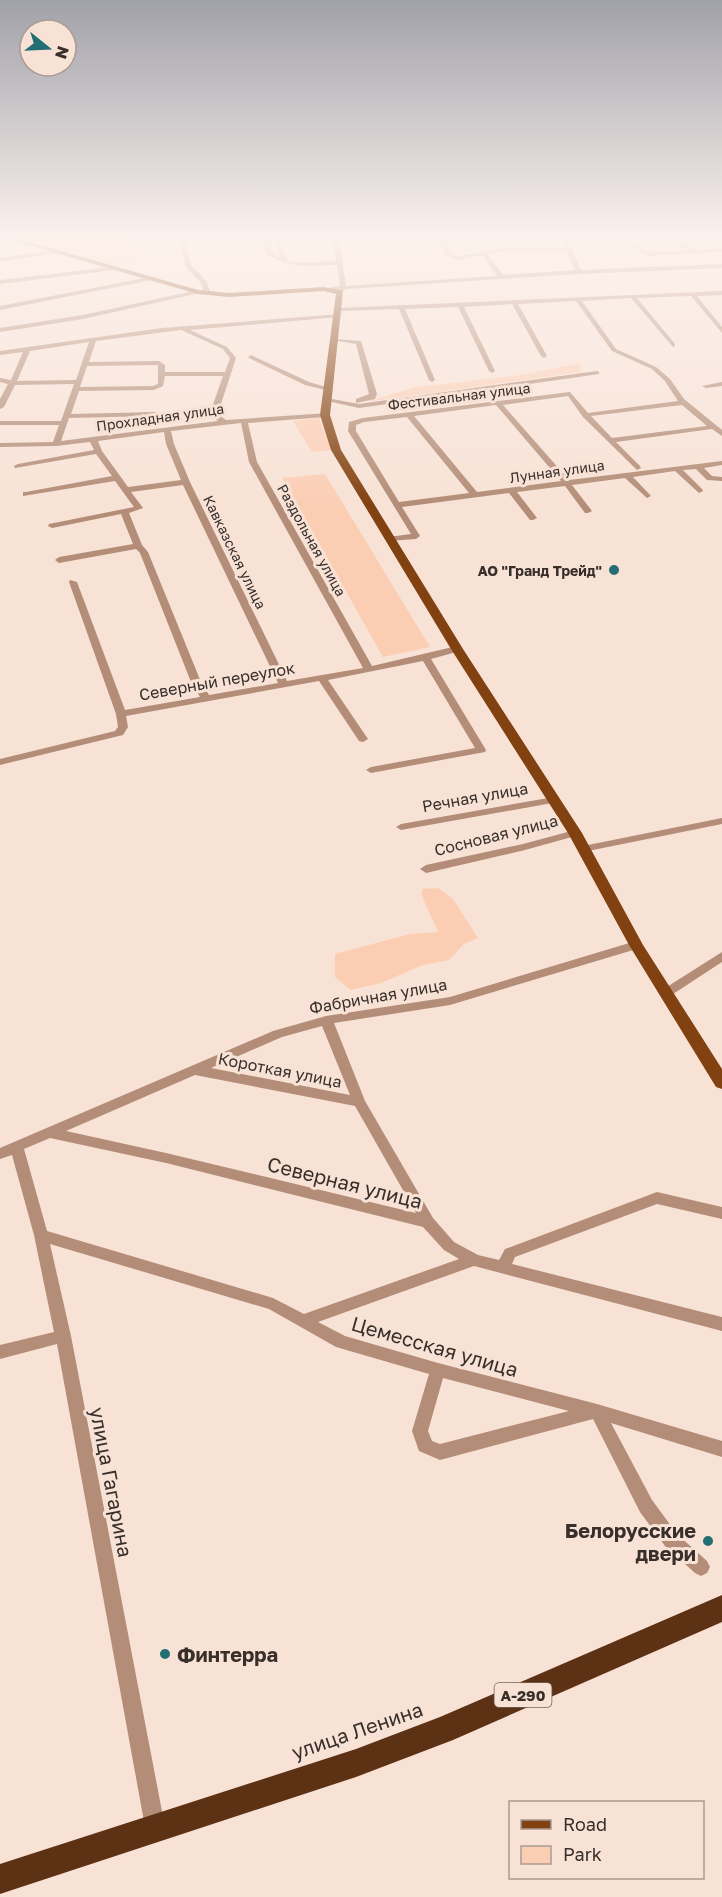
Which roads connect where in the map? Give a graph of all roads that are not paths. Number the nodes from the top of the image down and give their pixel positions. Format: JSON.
{"nodes":[{"id":1,"x":16,"y":328,"type":"edge"},
{"id":2,"x":194,"y":328,"type":"edge"},
{"id":3,"x":337,"y":328,"type":"edge"},
{"id":4,"x":410,"y":328,"type":"edge"},
{"id":5,"x":471,"y":328,"type":"edge"},
{"id":6,"x":528,"y":328,"type":"edge"},
{"id":7,"x":598,"y":328,"type":"edge"},
{"id":8,"x":658,"y":328,"type":"edge"},
{"id":9,"x":183,"y":329,"type":"junction"},
{"id":10,"x":0,"y":330,"type":"edge"},
{"id":11,"x":335,"y":340,"type":"junction"},
{"id":12,"x":93,"y":341,"type":"junction"},
{"id":13,"x":673,"y":345,"type":"dead end"},
{"id":14,"x":27,"y":351,"type":"junction"},
{"id":15,"x":0,"y":353,"type":"edge"},
{"id":16,"x":544,"y":356,"type":"dead end"},
{"id":17,"x":251,"y":357,"type":"dead end"},
{"id":18,"x":86,"y":364,"type":"junction"},
{"id":19,"x":492,"y":371,"type":"dead end"},
{"id":20,"x":597,"y":372,"type":"dead end"},
{"id":21,"x":163,"y":374,"type":"junction"},
{"id":22,"x":228,"y":374,"type":"junction"},
{"id":23,"x":561,"y":379,"type":"junction"},
{"id":24,"x":0,"y":380,"type":"edge"},
{"id":25,"x":432,"y":380,"type":"dead end"},
{"id":26,"x":13,"y":382,"type":"junction"},
{"id":27,"x":722,"y":384,"type":"edge"},
{"id":28,"x":77,"y":386,"type":"junction"},
{"id":29,"x":706,"y":386,"type":"dead end"},
{"id":30,"x":328,"y":394,"type":"junction"},
{"id":31,"x":570,"y":394,"type":"junction"},
{"id":32,"x":345,"y":402,"type":"junction"},
{"id":33,"x":685,"y":402,"type":"junction"},
{"id":34,"x":498,"y":403,"type":"junction"},
{"id":35,"x":1,"y":404,"type":"edge"},
{"id":36,"x":155,"y":414,"type":"dead end"},
{"id":37,"x":325,"y":415,"type":"junction"},
{"id":38,"x":410,"y":415,"type":"junction"},
{"id":39,"x":586,"y":415,"type":"junction"},
{"id":40,"x":63,"y":420,"type":"junction"},
{"id":41,"x":244,"y":420,"type":"junction"},
{"id":42,"x":225,"y":422,"type":"junction"},
{"id":43,"x":0,"y":423,"type":"edge"},
{"id":44,"x":713,"y":427,"type":"junction"},
{"id":45,"x":167,"y":430,"type":"junction"},
{"id":46,"x":722,"y":434,"type":"edge"},
{"id":47,"x":93,"y":440,"type":"junction"},
{"id":48,"x":610,"y":440,"type":"junction"},
{"id":49,"x":56,"y":444,"type":"junction"},
{"id":50,"x":0,"y":445,"type":"edge"},
{"id":51,"x":98,"y":452,"type":"junction"},
{"id":52,"x":722,"y":463,"type":"edge"},
{"id":53,"x":18,"y":466,"type":"dead end"},
{"id":54,"x":698,"y":466,"type":"junction"},
{"id":55,"x":637,"y":468,"type":"dead end"},
{"id":56,"x":676,"y":468,"type":"junction"},
{"id":57,"x":628,"y":476,"type":"junction"},
{"id":58,"x":117,"y":478,"type":"junction"},
{"id":59,"x":722,"y":479,"type":"edge"},
{"id":60,"x":186,"y":482,"type":"junction"},
{"id":61,"x":567,"y":483,"type":"junction"},
{"id":62,"x":127,"y":490,"type":"junction"},
{"id":63,"x":512,"y":491,"type":"junction"},
{"id":64,"x":699,"y":491,"type":"dead end"},
{"id":65,"x":26,"y":494,"type":"dead end"},
{"id":66,"x":476,"y":496,"type":"junction"},
{"id":67,"x":647,"y":496,"type":"dead end"},
{"id":68,"x":396,"y":506,"type":"junction"},
{"id":69,"x":588,"y":511,"type":"dead end"},
{"id":70,"x":124,"y":513,"type":"junction"},
{"id":71,"x":533,"y":518,"type":"dead end"},
{"id":72,"x":52,"y":526,"type":"dead end"},
{"id":73,"x":391,"y":539,"type":"junction"},
{"id":74,"x":138,"y":546,"type":"junction"},
{"id":75,"x":59,"y":560,"type":"dead end"},
{"id":76,"x":73,"y":582,"type":"dead end"},
{"id":77,"x":457,"y":649,"type":"junction"},
{"id":78,"x":425,"y":657,"type":"junction"},
{"id":79,"x":369,"y":670,"type":"junction"},
{"id":80,"x":322,"y":678,"type":"junction"},
{"id":81,"x":283,"y":683,"type":"junction"},
{"id":82,"x":206,"y":698,"type":"junction"},
{"id":83,"x":121,"y":714,"type":"junction"},
{"id":84,"x":363,"y":739,"type":"dead end"},
{"id":85,"x":0,"y":762,"type":"edge"},
{"id":86,"x":371,"y":770,"type":"dead end"},
{"id":87,"x":554,"y":800,"type":"junction"},
{"id":88,"x":722,"y":821,"type":"edge"},
{"id":89,"x":401,"y":827,"type":"dead end"},
{"id":90,"x":575,"y":833,"type":"junction"},
{"id":91,"x":583,"y":849,"type":"junction"},
{"id":92,"x":426,"y":869,"type":"dead end"},
{"id":93,"x":636,"y":945,"type":"junction"},
{"id":94,"x":722,"y":956,"type":"edge"},
{"id":95,"x":666,"y":993,"type":"junction"},
{"id":96,"x":327,"y":1020,"type":"junction"},
{"id":97,"x":194,"y":1070,"type":"junction"},
{"id":98,"x":722,"y":1083,"type":"edge"},
{"id":99,"x":359,"y":1102,"type":"junction"},
{"id":100,"x":48,"y":1133,"type":"junction"},
{"id":101,"x":17,"y":1148,"type":"junction"},
{"id":102,"x":0,"y":1154,"type":"edge"},
{"id":103,"x":722,"y":1214,"type":"edge"},
{"id":104,"x":428,"y":1222,"type":"junction"},
{"id":105,"x":41,"y":1235,"type":"junction"},
{"id":106,"x":474,"y":1260,"type":"junction"},
{"id":107,"x":502,"y":1266,"type":"junction"},
{"id":108,"x":302,"y":1321,"type":"junction"},
{"id":109,"x":722,"y":1324,"type":"edge"},
{"id":110,"x":63,"y":1336,"type":"junction"},
{"id":111,"x":0,"y":1352,"type":"edge"},
{"id":112,"x":438,"y":1370,"type":"junction"},
{"id":113,"x":597,"y":1411,"type":"junction"},
{"id":114,"x":722,"y":1449,"type":"edge"},
{"id":115,"x":701,"y":1568,"type":"dead end"},
{"id":116,"x":722,"y":1608,"type":"edge"},
{"id":117,"x":155,"y":1827,"type":"junction"},
{"id":118,"x":0,"y":1879,"type":"edge"}],
"edges":[{"from":1,"to":10,"type":"street"},
{"from":2,"to":9,"type":"street"},
{"from":3,"to":11,"type":"main road"},
{"from":4,"to":25,"type":"street"},
{"from":5,"to":19,"type":"street"},
{"from":6,"to":16,"type":"street"},
{"from":7,"to":33,"type":"street"},
{"from":8,"to":13,"type":"street"},
{"from":9,"to":12,"type":"street"},
{"from":9,"to":22,"type":"street"},
{"from":11,"to":30,"type":"main road"},
{"from":11,"to":32,"type":"street"},
{"from":12,"to":14,"type":"street"},
{"from":12,"to":18,"type":"street"},
{"from":14,"to":15,"type":"street"},
{"from":14,"to":26,"type":"street"},
{"from":17,"to":30,"type":"street","name":"Фестивальная улица"},
{"from":18,"to":21,"type":"street"},
{"from":18,"to":28,"type":"street"},
{"from":20,"to":23,"type":"street","name":"Фестивальная улица"},
{"from":21,"to":22,"type":"street"},
{"from":21,"to":28,"type":"street"},
{"from":22,"to":42,"type":"street"},
{"from":23,"to":31,"type":"street"},
{"from":23,"to":32,"type":"street","name":"Фестивальная улица"},
{"from":24,"to":26,"type":"street"},
{"from":26,"to":28,"type":"street"},
{"from":26,"to":35,"type":"street"},
{"from":27,"to":29,"type":"street"},
{"from":28,"to":40,"type":"street"},
{"from":30,"to":32,"type":"street","name":"Фестивальная улица"},
{"from":30,"to":37,"type":"main road"},
{"from":31,"to":34,"type":"street","name":"Фестивальная улица"},
{"from":31,"to":39,"type":"street"},
{"from":33,"to":39,"type":"street"},
{"from":33,"to":44,"type":"street"},
{"from":34,"to":38,"type":"street","name":"Фестивальная улица"},
{"from":34,"to":61,"type":"street"},
{"from":36,"to":40,"type":"street","name":"Прохладная улица"},
{"from":37,"to":41,"type":"street","name":"Прохладная улица"},
{"from":37,"to":73,"type":"main road"},
{"from":38,"to":66,"type":"street"},
{"from":38,"to":68,"type":"street","name":"Фестивальная улица"},
{"from":39,"to":48,"type":"street"},
{"from":40,"to":43,"type":"street","name":"Прохладная улица"},
{"from":40,"to":49,"type":"street"},
{"from":41,"to":42,"type":"street","name":"Прохладная улица"},
{"from":41,"to":79,"type":"street","name":"Раздольная улица"},
{"from":42,"to":45,"type":"street","name":"Прохладная улица"},
{"from":44,"to":46,"type":"street"},
{"from":44,"to":48,"type":"street"},
{"from":45,"to":47,"type":"street","name":"Прохладная улица"},
{"from":45,"to":60,"type":"street","name":"Кавказская улица"},
{"from":47,"to":49,"type":"street","name":"Прохладная улица"},
{"from":47,"to":51,"type":"street"},
{"from":48,"to":55,"type":"street"},
{"from":49,"to":50,"type":"street","name":"Прохладная улица"},
{"from":51,"to":53,"type":"street"},
{"from":51,"to":58,"type":"street"},
{"from":52,"to":54,"type":"street","name":"Лунная улица"},
{"from":54,"to":56,"type":"street","name":"Лунная улица"},
{"from":54,"to":59,"type":"street"},
{"from":56,"to":57,"type":"street","name":"Лунная улица"},
{"from":56,"to":64,"type":"street"},
{"from":57,"to":61,"type":"street","name":"Лунная улица"},
{"from":57,"to":67,"type":"street"},
{"from":58,"to":62,"type":"street"},
{"from":58,"to":65,"type":"street"},
{"from":60,"to":62,"type":"street"},
{"from":60,"to":81,"type":"street","name":"Кавказская улица"},
{"from":61,"to":63,"type":"street","name":"Лунная улица"},
{"from":61,"to":69,"type":"street"},
{"from":62,"to":70,"type":"street"},
{"from":63,"to":66,"type":"street","name":"Лунная улица"},
{"from":63,"to":71,"type":"street"},
{"from":66,"to":68,"type":"street","name":"Лунная улица"},
{"from":68,"to":73,"type":"street"},
{"from":70,"to":72,"type":"street"},
{"from":70,"to":74,"type":"street"},
{"from":73,"to":77,"type":"main road"},
{"from":74,"to":75,"type":"street"},
{"from":74,"to":82,"type":"street"},
{"from":76,"to":83,"type":"street"},
{"from":77,"to":78,"type":"street","name":"Северный переулок"},
{"from":77,"to":87,"type":"main road"},
{"from":78,"to":79,"type":"street","name":"Северный переулок"},
{"from":78,"to":86,"type":"street"},
{"from":79,"to":80,"type":"street","name":"Северный переулок"},
{"from":80,"to":81,"type":"street","name":"Северный переулок"},
{"from":80,"to":84,"type":"street"},
{"from":81,"to":82,"type":"street","name":"Северный переулок"},
{"from":82,"to":83,"type":"street","name":"Северный переулок"},
{"from":83,"to":85,"type":"street","name":"Северный переулок"},
{"from":87,"to":89,"type":"street","name":"Речная улица"},
{"from":87,"to":90,"type":"main road"},
{"from":88,"to":91,"type":"street"},
{"from":90,"to":91,"type":"main road"},
{"from":90,"to":92,"type":"street","name":"Сосновая улица"},
{"from":91,"to":93,"type":"main road"},
{"from":93,"to":95,"type":"main road"},
{"from":93,"to":96,"type":"street","name":"Фабричная улица"},
{"from":94,"to":95,"type":"street"},
{"from":95,"to":98,"type":"main road"},
{"from":96,"to":97,"type":"street","name":"Фабричная улица"},
{"from":96,"to":99,"type":"street"},
{"from":97,"to":99,"type":"street","name":"Короткая улица"},
{"from":97,"to":100,"type":"street","name":"Фабричная улица"},
{"from":99,"to":104,"type":"street"},
{"from":100,"to":101,"type":"street","name":"Фабричная улица"},
{"from":100,"to":104,"type":"street","name":"Северная улица"},
{"from":101,"to":102,"type":"street","name":"Фабричная улица"},
{"from":101,"to":105,"type":"street","name":"улица Гагарина"},
{"from":103,"to":107,"type":"street"},
{"from":104,"to":106,"type":"street","name":"Северная улица"},
{"from":105,"to":108,"type":"street","name":"Цемесская улица"},
{"from":105,"to":110,"type":"street","name":"улица Гагарина"},
{"from":106,"to":107,"type":"street","name":"Северная улица"},
{"from":106,"to":108,"type":"street"},
{"from":107,"to":109,"type":"street","name":"Северная улица"},
{"from":108,"to":112,"type":"street","name":"Цемесская улица"},
{"from":110,"to":111,"type":"street"},
{"from":110,"to":117,"type":"street","name":"улица Гагарина"},
{"from":112,"to":113,"type":"street","name":"Цемесская улица"},
{"from":112,"to":113,"type":"street"},
{"from":113,"to":114,"type":"street","name":"Цемесская улица"},
{"from":113,"to":115,"type":"street"},
{"from":116,"to":117,"type":"highway","name":"улица Ленина","number":"А-290"},
{"from":117,"to":118,"type":"highway","name":"улица Ленина","number":"А-290"}]}
